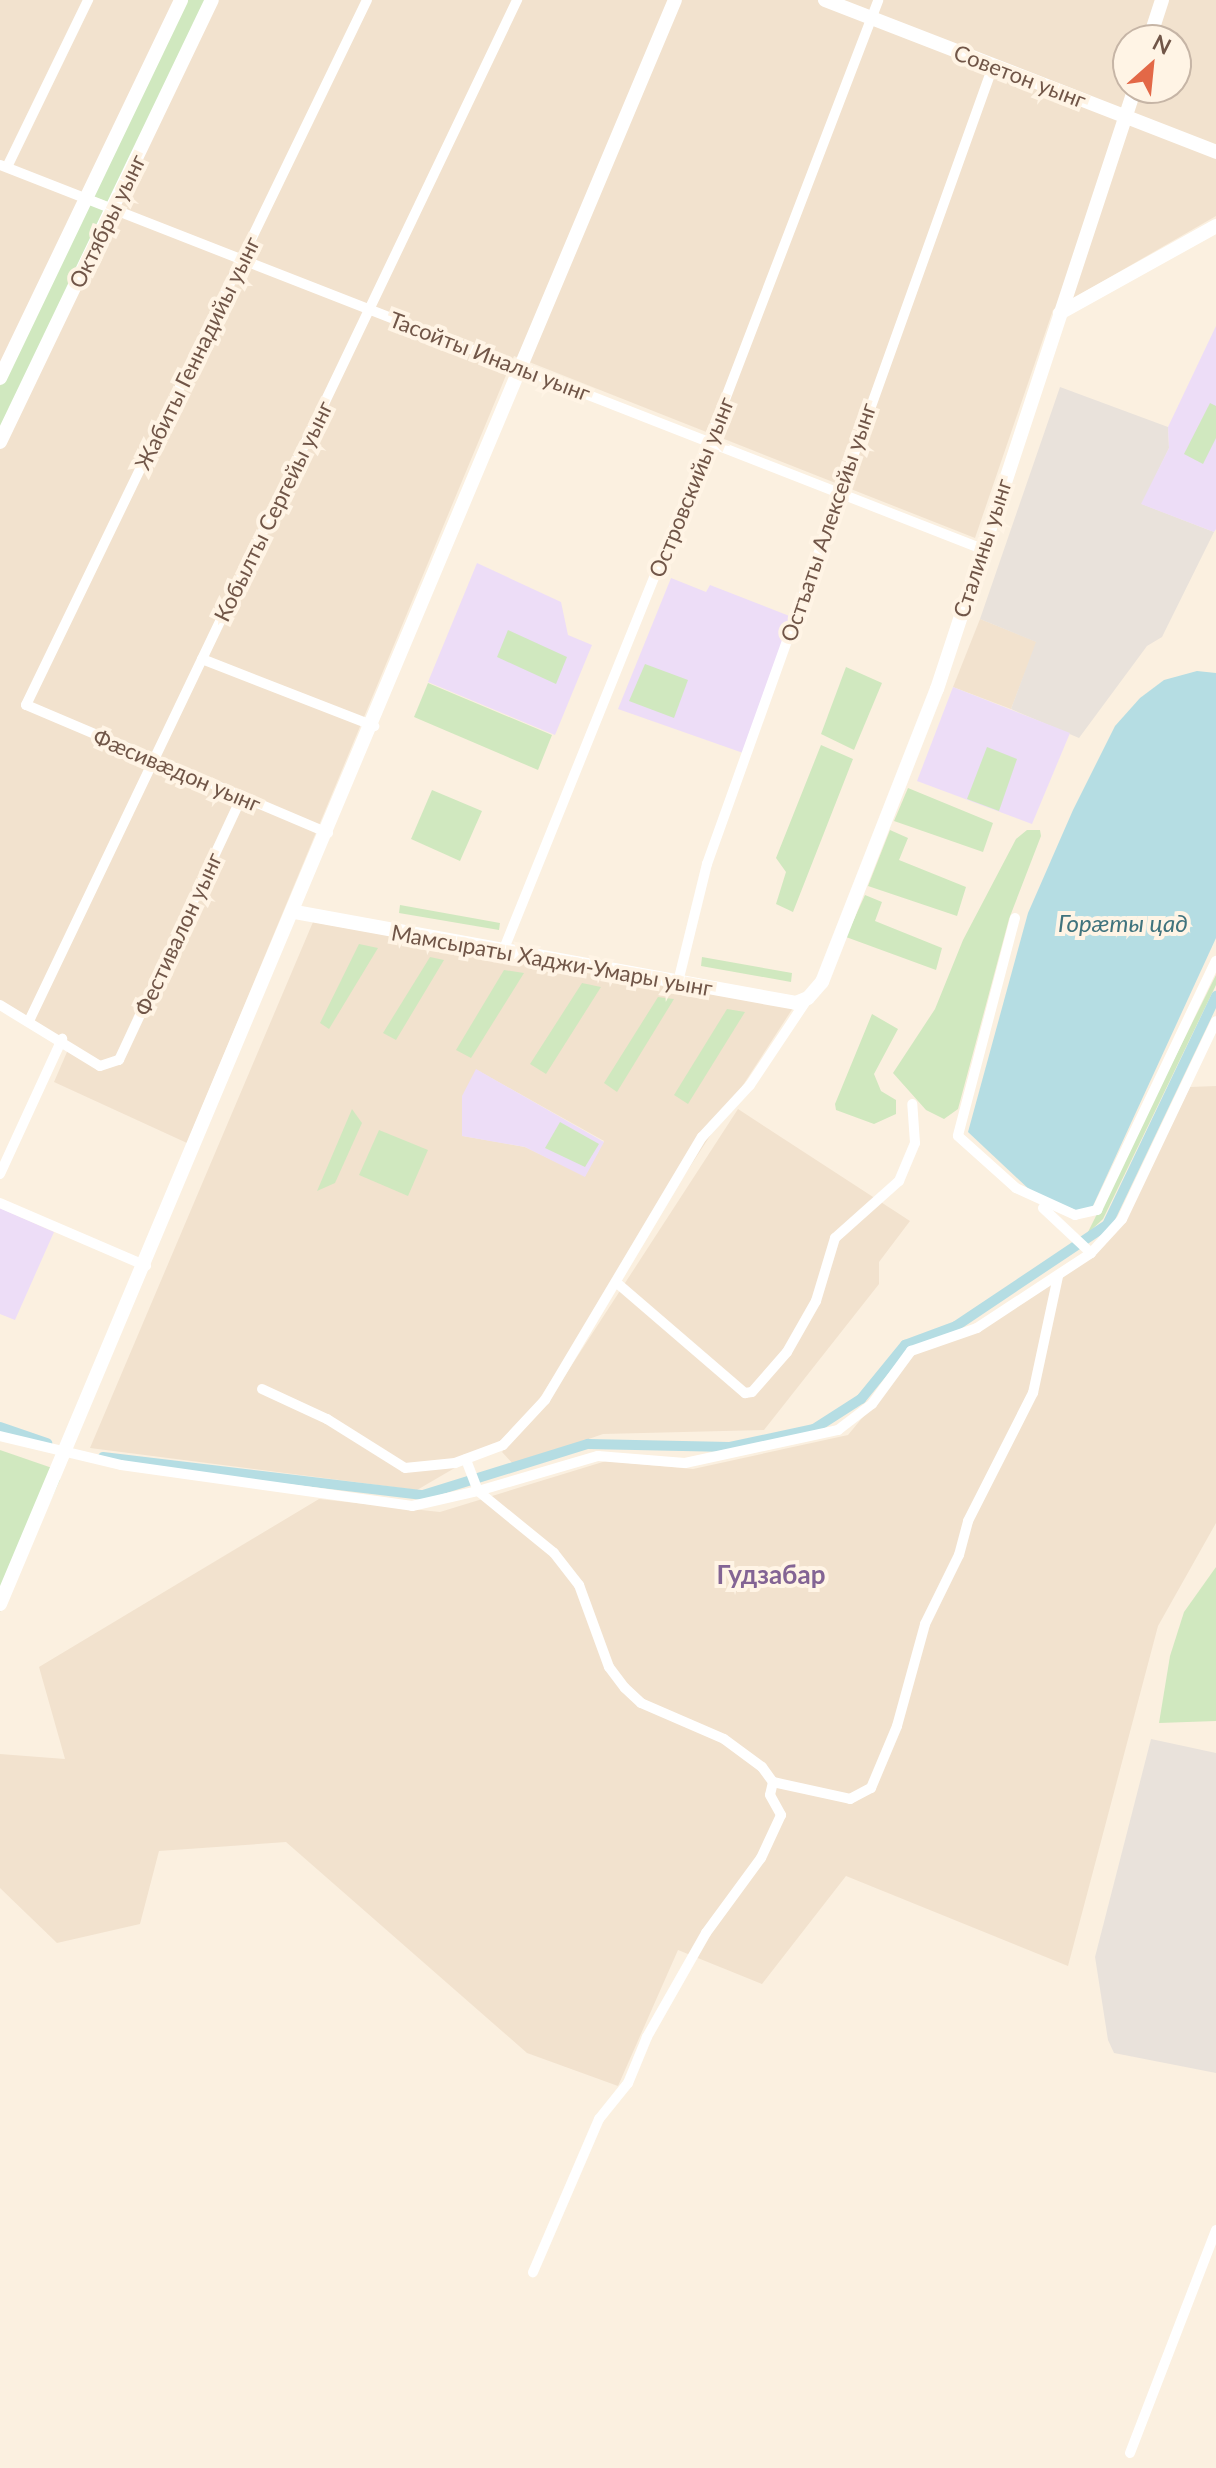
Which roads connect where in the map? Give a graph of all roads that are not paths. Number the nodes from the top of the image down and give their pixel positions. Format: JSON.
{"nodes":[{"id":1,"x":88,"y":0,"type":"edge"},
{"id":2,"x":181,"y":0,"type":"edge"},
{"id":3,"x":212,"y":0,"type":"edge"},
{"id":4,"x":367,"y":0,"type":"edge"},
{"id":5,"x":517,"y":0,"type":"edge"},
{"id":6,"x":675,"y":0,"type":"edge"},
{"id":7,"x":825,"y":0,"type":"edge"},
{"id":8,"x":878,"y":0,"type":"edge"},
{"id":9,"x":1162,"y":0,"type":"edge"},
{"id":10,"x":870,"y":19,"type":"junction"},
{"id":11,"x":1154,"y":24,"type":"edge"},
{"id":12,"x":993,"y":66,"type":"junction"},
{"id":13,"x":1129,"y":104,"type":"edge"},
{"id":14,"x":1125,"y":117,"type":"junction"},
{"id":15,"x":1216,"y":152,"type":"edge"},
{"id":16,"x":4,"y":166,"type":"edge"},
{"id":17,"x":86,"y":198,"type":"junction"},
{"id":18,"x":113,"y":209,"type":"junction"},
{"id":19,"x":1216,"y":226,"type":"edge"},
{"id":20,"x":242,"y":260,"type":"junction"},
{"id":21,"x":369,"y":310,"type":"junction"},
{"id":22,"x":1060,"y":313,"type":"junction"},
{"id":23,"x":525,"y":367,"type":"junction"},
{"id":24,"x":0,"y":378,"type":"edge"},
{"id":25,"x":0,"y":442,"type":"edge"},
{"id":26,"x":708,"y":444,"type":"junction"},
{"id":27,"x":837,"y":493,"type":"junction"},
{"id":28,"x":980,"y":548,"type":"junction"},
{"id":29,"x":202,"y":659,"type":"junction"},
{"id":30,"x":26,"y":705,"type":"joint"},
{"id":31,"x":374,"y":726,"type":"junction"},
{"id":32,"x":154,"y":761,"type":"junction"},
{"id":33,"x":241,"y":798,"type":"junction"},
{"id":34,"x":328,"y":833,"type":"junction"},
{"id":35,"x":295,"y":912,"type":"junction"},
{"id":36,"x":1015,"y":918,"type":"dead end"},
{"id":37,"x":503,"y":951,"type":"junction"},
{"id":38,"x":1216,"y":961,"type":"edge"},
{"id":39,"x":678,"y":982,"type":"junction"},
{"id":40,"x":808,"y":998,"type":"junction"},
{"id":41,"x":0,"y":1005,"type":"edge"},
{"id":42,"x":29,"y":1021,"type":"junction"},
{"id":43,"x":1216,"y":1021,"type":"edge"},
{"id":44,"x":62,"y":1039,"type":"junction"},
{"id":45,"x":912,"y":1104,"type":"dead end"},
{"id":46,"x":0,"y":1174,"type":"edge"},
{"id":47,"x":1032,"y":1198,"type":"junction"},
{"id":48,"x":0,"y":1203,"type":"edge"},
{"id":49,"x":1091,"y":1253,"type":"junction"},
{"id":50,"x":146,"y":1266,"type":"junction"},
{"id":51,"x":1058,"y":1276,"type":"junction"},
{"id":52,"x":617,"y":1283,"type":"junction"},
{"id":53,"x":262,"y":1389,"type":"dead end"},
{"id":54,"x":0,"y":1436,"type":"edge"},
{"id":55,"x":67,"y":1455,"type":"junction"},
{"id":56,"x":467,"y":1462,"type":"junction"},
{"id":57,"x":478,"y":1489,"type":"junction"},
{"id":58,"x":0,"y":1604,"type":"edge"},
{"id":59,"x":773,"y":1782,"type":"junction"},
{"id":60,"x":1216,"y":2230,"type":"edge"},
{"id":61,"x":533,"y":2272,"type":"dead end"},
{"id":62,"x":1130,"y":2453,"type":"dead end"}],
"edges":[{"from":1,"to":16,"type":"street"},
{"from":2,"to":17,"type":"street","name":"Октябры уынг"},
{"from":3,"to":18,"type":"street","name":"Октябры уынг"},
{"from":4,"to":20,"type":"street","name":"Жабиты Геннадийы уынг"},
{"from":5,"to":21,"type":"street","name":"Кобылты Сергейы уынг"},
{"from":6,"to":23,"type":"street"},
{"from":7,"to":10,"type":"street","name":"Советон уынг"},
{"from":8,"to":10,"type":"street","name":"Островскийы уынг"},
{"from":9,"to":11,"type":"street"},
{"from":10,"to":12,"type":"street","name":"Советон уынг"},
{"from":10,"to":26,"type":"street","name":"Островскийы уынг"},
{"from":12,"to":14,"type":"street","name":"Советон уынг"},
{"from":12,"to":27,"type":"street","name":"Остъаты Алексейы уынг"},
{"from":13,"to":14,"type":"street","name":"Сталины уынг"},
{"from":14,"to":15,"type":"street","name":"Советон уынг"},
{"from":14,"to":22,"type":"street","name":"Сталины уынг"},
{"from":16,"to":17,"type":"street","name":"Тасойты Иналы уынг"},
{"from":17,"to":18,"type":"street","name":"Тасойты Иналы уынг"},
{"from":17,"to":24,"type":"street","name":"Октябры уынг"},
{"from":18,"to":20,"type":"street","name":"Тасойты Иналы уынг"},
{"from":18,"to":25,"type":"street","name":"Октябры уынг"},
{"from":19,"to":22,"type":"street"},
{"from":20,"to":21,"type":"street","name":"Тасойты Иналы уынг"},
{"from":20,"to":30,"type":"street","name":"Жабиты Геннадийы уынг"},
{"from":21,"to":23,"type":"street","name":"Тасойты Иналы уынг"},
{"from":21,"to":29,"type":"street","name":"Кобылты Сергейы уынг"},
{"from":22,"to":28,"type":"street","name":"Сталины уынг"},
{"from":23,"to":26,"type":"street","name":"Тасойты Иналы уынг"},
{"from":23,"to":31,"type":"street"},
{"from":26,"to":27,"type":"street","name":"Тасойты Иналы уынг"},
{"from":26,"to":37,"type":"street","name":"Островскийы уынг"},
{"from":27,"to":28,"type":"street","name":"Тасойты Иналы уынг"},
{"from":27,"to":39,"type":"street","name":"Остъаты Алексейы уынг"},
{"from":28,"to":40,"type":"street","name":"Сталины уынг"},
{"from":29,"to":31,"type":"street"},
{"from":29,"to":32,"type":"street","name":"Кобылты Сергейы уынг"},
{"from":30,"to":32,"type":"street","name":"Фæсивæдон уынг"},
{"from":31,"to":34,"type":"street"},
{"from":32,"to":33,"type":"street","name":"Фæсивæдон уынг"},
{"from":32,"to":42,"type":"street","name":"Кобылты Сергейы уынг"},
{"from":33,"to":34,"type":"street","name":"Фæсивæдон уынг"},
{"from":33,"to":44,"type":"street","name":"Фестивалон уынг"},
{"from":34,"to":35,"type":"street"},
{"from":35,"to":37,"type":"street","name":"Мамсыраты Хаджи-Умары уынг"},
{"from":35,"to":50,"type":"street"},
{"from":36,"to":47,"type":"street"},
{"from":37,"to":39,"type":"street","name":"Мамсыраты Хаджи-Умары уынг"},
{"from":38,"to":47,"type":"street"},
{"from":39,"to":40,"type":"street","name":"Мамсыраты Хаджи-Умары уынг"},
{"from":40,"to":52,"type":"street"},
{"from":41,"to":42,"type":"street"},
{"from":42,"to":44,"type":"street"},
{"from":43,"to":49,"type":"street"},
{"from":44,"to":46,"type":"street"},
{"from":45,"to":52,"type":"street"},
{"from":47,"to":49,"type":"street"},
{"from":48,"to":50,"type":"street"},
{"from":49,"to":51,"type":"street"},
{"from":50,"to":55,"type":"street"},
{"from":51,"to":57,"type":"street"},
{"from":51,"to":59,"type":"street"},
{"from":52,"to":56,"type":"street"},
{"from":53,"to":56,"type":"street"},
{"from":54,"to":55,"type":"street"},
{"from":55,"to":57,"type":"street"},
{"from":55,"to":58,"type":"street"},
{"from":56,"to":57,"type":"street"},
{"from":57,"to":59,"type":"street"},
{"from":59,"to":61,"type":"street"},
{"from":60,"to":62,"type":"street"}]}
